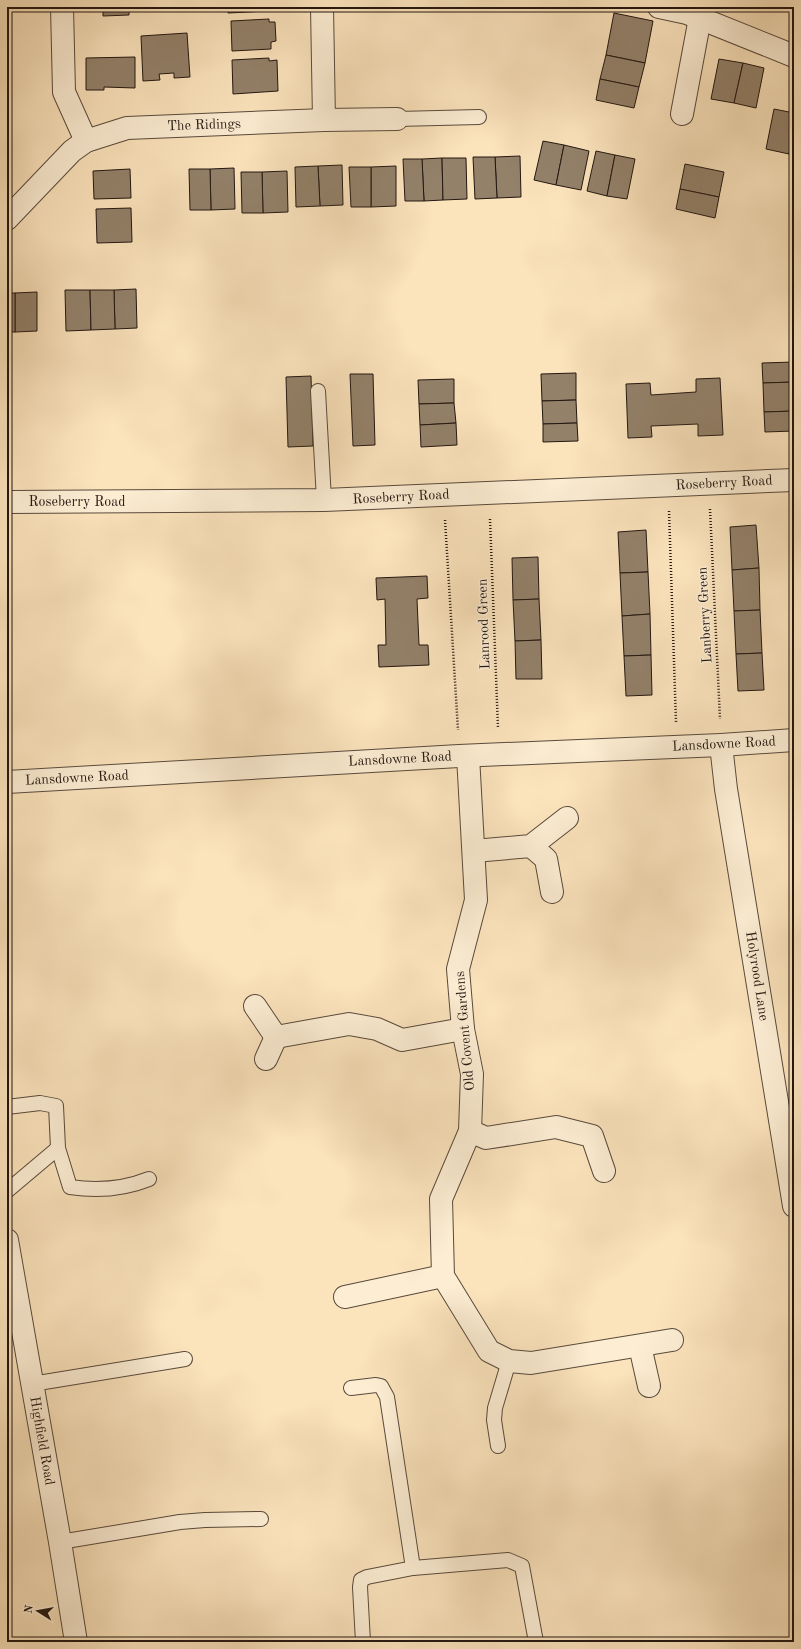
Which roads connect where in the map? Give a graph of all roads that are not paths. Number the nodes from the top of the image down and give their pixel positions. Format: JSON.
{"nodes":[{"id":1,"x":62,"y":7,"type":"edge"},
{"id":2,"x":322,"y":7,"type":"edge"},
{"id":3,"x":659,"y":7,"type":"edge"},
{"id":4,"x":700,"y":18,"type":"junction"},
{"id":5,"x":794,"y":56,"type":"edge"},
{"id":6,"x":682,"y":114,"type":"dead end"},
{"id":7,"x":479,"y":116,"type":"dead end"},
{"id":8,"x":397,"y":119,"type":"joint"},
{"id":9,"x":324,"y":120,"type":"junction"},
{"id":10,"x":86,"y":141,"type":"junction"},
{"id":11,"x":7,"y":219,"type":"edge"},
{"id":12,"x":318,"y":390,"type":"dead end"},
{"id":13,"x":794,"y":480,"type":"edge"},
{"id":14,"x":324,"y":500,"type":"junction"},
{"id":15,"x":7,"y":502,"type":"edge"},
{"id":16,"x":794,"y":740,"type":"edge"},
{"id":17,"x":721,"y":745,"type":"junction"},
{"id":18,"x":464,"y":756,"type":"junction"},
{"id":19,"x":7,"y":782,"type":"edge"},
{"id":20,"x":568,"y":818,"type":"dead end"},
{"id":21,"x":531,"y":846,"type":"junction"},
{"id":22,"x":474,"y":851,"type":"junction"},
{"id":23,"x":552,"y":892,"type":"dead end"},
{"id":24,"x":255,"y":1006,"type":"dead end"},
{"id":25,"x":463,"y":1029,"type":"junction"},
{"id":26,"x":276,"y":1037,"type":"junction"},
{"id":27,"x":266,"y":1059,"type":"dead end"},
{"id":28,"x":7,"y":1107,"type":"edge"},
{"id":29,"x":470,"y":1131,"type":"junction"},
{"id":30,"x":789,"y":1146,"type":"edge"},
{"id":31,"x":58,"y":1148,"type":"junction"},
{"id":32,"x":604,"y":1171,"type":"dead end"},
{"id":33,"x":149,"y":1179,"type":"dead end"},
{"id":34,"x":7,"y":1191,"type":"edge"},
{"id":35,"x":794,"y":1206,"type":"edge"},
{"id":36,"x":7,"y":1240,"type":"edge"},
{"id":37,"x":443,"y":1276,"type":"junction"},
{"id":38,"x":345,"y":1297,"type":"dead end"},
{"id":39,"x":672,"y":1340,"type":"dead end"},
{"id":40,"x":640,"y":1346,"type":"junction"},
{"id":41,"x":185,"y":1359,"type":"dead end"},
{"id":42,"x":509,"y":1362,"type":"junction"},
{"id":43,"x":32,"y":1384,"type":"junction"},
{"id":44,"x":649,"y":1386,"type":"dead end"},
{"id":45,"x":351,"y":1388,"type":"dead end"},
{"id":46,"x":498,"y":1446,"type":"dead end"},
{"id":47,"x":261,"y":1519,"type":"dead end"},
{"id":48,"x":60,"y":1542,"type":"junction"},
{"id":49,"x":413,"y":1568,"type":"junction"},
{"id":50,"x":76,"y":1642,"type":"edge"},
{"id":51,"x":363,"y":1642,"type":"edge"},
{"id":52,"x":536,"y":1642,"type":"edge"}],
"edges":[{"from":1,"to":10,"type":"street"},
{"from":2,"to":9,"type":"street"},
{"from":3,"to":4,"type":"street"},
{"from":4,"to":5,"type":"street"},
{"from":4,"to":6,"type":"street"},
{"from":7,"to":8,"type":"lane"},
{"from":8,"to":9,"type":"street","name":"The Ridings"},
{"from":9,"to":10,"type":"street","name":"The Ridings"},
{"from":10,"to":11,"type":"street","name":"The Ridings"},
{"from":12,"to":14,"type":"lane"},
{"from":13,"to":14,"type":"street","name":"Roseberry Road"},
{"from":14,"to":15,"type":"street","name":"Roseberry Road"},
{"from":16,"to":17,"type":"street","name":"Lansdowne Road"},
{"from":17,"to":18,"type":"street","name":"Lansdowne Road"},
{"from":17,"to":30,"type":"street","name":"Holyrood Lane"},
{"from":18,"to":19,"type":"street","name":"Lansdowne Road"},
{"from":18,"to":22,"type":"street","name":"Old Covent Gardens"},
{"from":20,"to":21,"type":"street"},
{"from":21,"to":22,"type":"street"},
{"from":21,"to":23,"type":"street"},
{"from":22,"to":25,"type":"street","name":"Old Covent Gardens"},
{"from":24,"to":26,"type":"street"},
{"from":25,"to":26,"type":"street"},
{"from":25,"to":29,"type":"street","name":"Old Covent Gardens"},
{"from":26,"to":27,"type":"street"},
{"from":28,"to":31,"type":"lane"},
{"from":29,"to":32,"type":"street"},
{"from":29,"to":37,"type":"street","name":"Old Covent Gardens"},
{"from":30,"to":35,"type":"street","name":"Holyrood Lane"},
{"from":31,"to":33,"type":"lane"},
{"from":31,"to":34,"type":"lane"},
{"from":36,"to":43,"type":"street","name":"Highfield Road"},
{"from":37,"to":38,"type":"street"},
{"from":37,"to":42,"type":"street"},
{"from":39,"to":40,"type":"street"},
{"from":40,"to":42,"type":"street"},
{"from":40,"to":44,"type":"street"},
{"from":41,"to":43,"type":"lane"},
{"from":42,"to":46,"type":"lane"},
{"from":43,"to":48,"type":"street","name":"Highfield Road"},
{"from":45,"to":49,"type":"lane"},
{"from":47,"to":48,"type":"lane"},
{"from":48,"to":50,"type":"street","name":"Highfield Road"},
{"from":49,"to":51,"type":"lane"},
{"from":49,"to":52,"type":"lane"}]}
